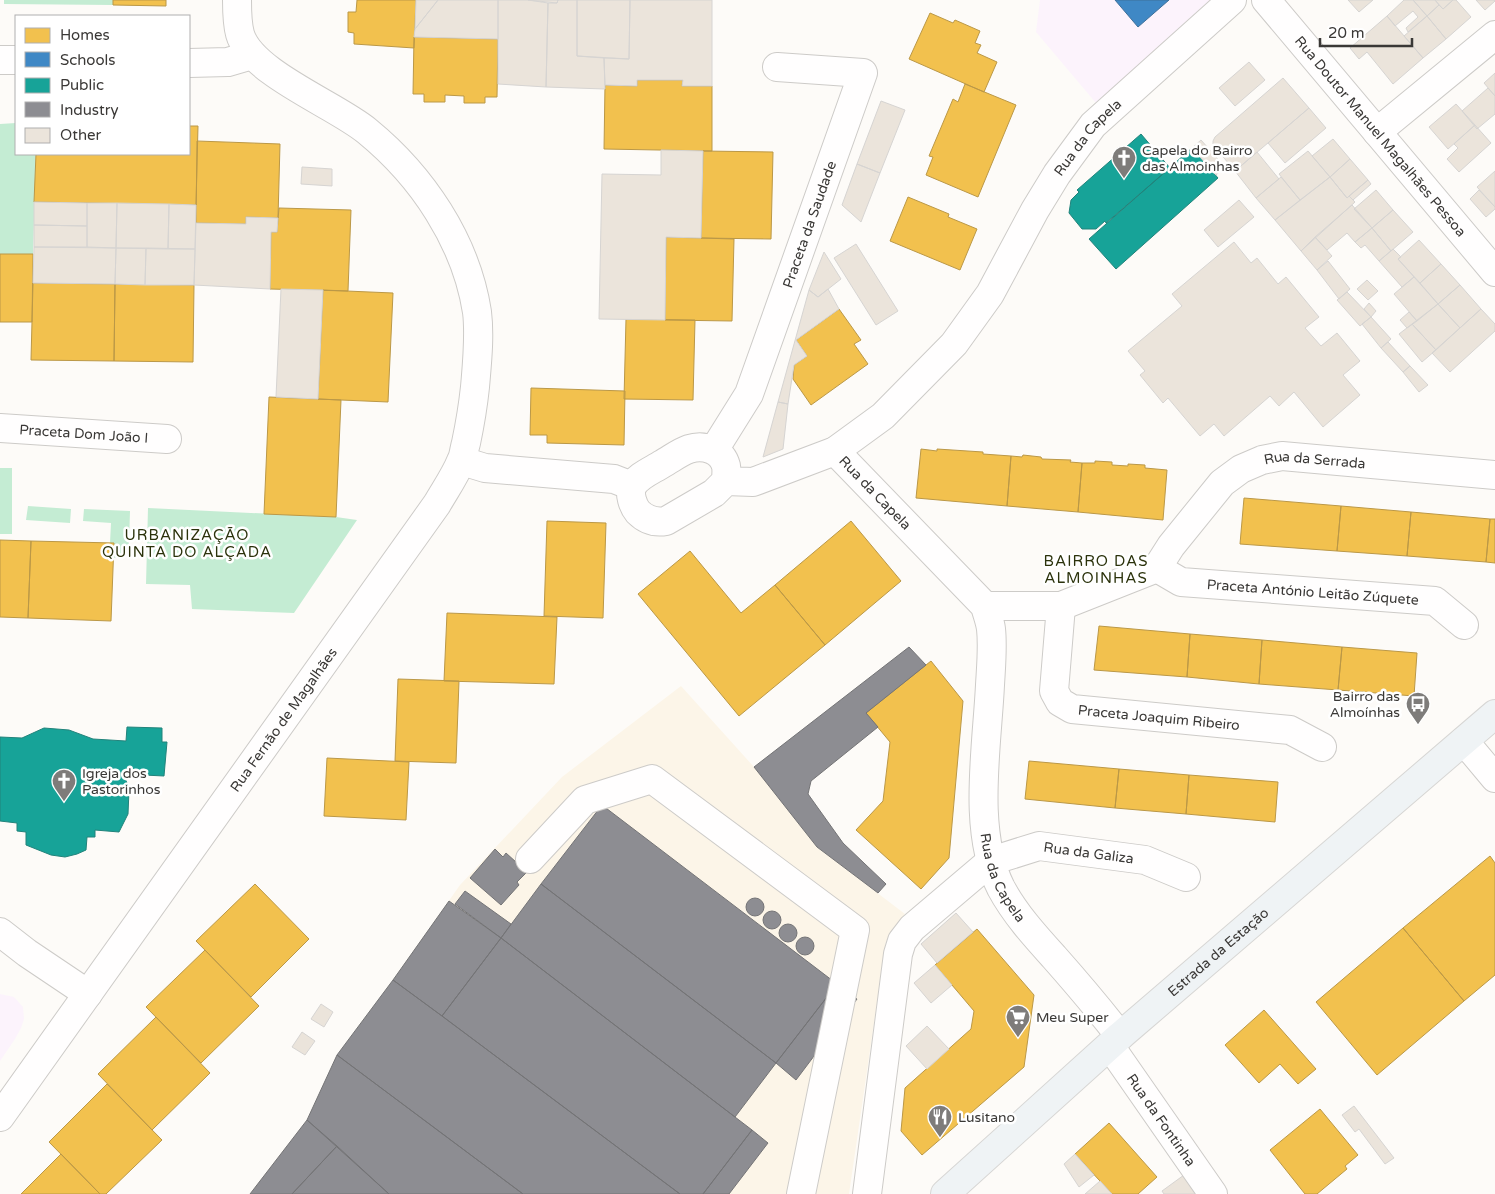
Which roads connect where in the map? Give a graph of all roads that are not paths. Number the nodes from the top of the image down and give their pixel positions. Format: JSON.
{"nodes":[{"id":1,"x":237,"y":0,"type":"edge"},
{"id":2,"x":1232,"y":0,"type":"edge"},
{"id":3,"x":1266,"y":0,"type":"edge"},
{"id":4,"x":1495,"y":34,"type":"edge"},
{"id":5,"x":252,"y":56,"type":"junction"},
{"id":6,"x":0,"y":60,"type":"edge"},
{"id":7,"x":15,"y":60,"type":"edge"},
{"id":8,"x":190,"y":63,"type":"edge"},
{"id":9,"x":778,"y":68,"type":"dead end"},
{"id":10,"x":1377,"y":132,"type":"junction"},
{"id":11,"x":1495,"y":272,"type":"edge"},
{"id":12,"x":0,"y":428,"type":"edge"},
{"id":13,"x":167,"y":439,"type":"dead end"},
{"id":14,"x":714,"y":450,"type":"junction"},
{"id":15,"x":835,"y":451,"type":"junction"},
{"id":16,"x":462,"y":461,"type":"junction"},
{"id":17,"x":1495,"y":476,"type":"edge"},
{"id":18,"x":726,"y":481,"type":"junction"},
{"id":19,"x":632,"y":486,"type":"junction"},
{"id":20,"x":1164,"y":557,"type":"junction"},
{"id":21,"x":977,"y":598,"type":"junction"},
{"id":22,"x":1061,"y":606,"type":"junction"},
{"id":23,"x":1464,"y":626,"type":"dead end"},
{"id":24,"x":1495,"y":714,"type":"edge"},
{"id":25,"x":1464,"y":740,"type":"junction"},
{"id":26,"x":1322,"y":748,"type":"dead end"},
{"id":27,"x":1495,"y":778,"type":"edge"},
{"id":28,"x":530,"y":859,"type":"dead end"},
{"id":29,"x":991,"y":861,"type":"junction"},
{"id":30,"x":1186,"y":877,"type":"dead end"},
{"id":31,"x":0,"y":932,"type":"edge"},
{"id":32,"x":88,"y":994,"type":"junction"},
{"id":33,"x":1115,"y":1041,"type":"junction"},
{"id":34,"x":0,"y":1117,"type":"edge"},
{"id":35,"x":801,"y":1194,"type":"edge"},
{"id":36,"x":867,"y":1194,"type":"edge"},
{"id":37,"x":945,"y":1194,"type":"edge"},
{"id":38,"x":1213,"y":1194,"type":"edge"}],
"edges":[{"from":1,"to":5,"type":"street"},
{"from":2,"to":15,"type":"street","name":"Rua da Capela"},
{"from":3,"to":10,"type":"street","name":"Rua Doutor Manuel Magalhães Pessoa"},
{"from":4,"to":10,"type":"street"},
{"from":5,"to":8,"type":"street"},
{"from":5,"to":16,"type":"street","name":"Rua Fernão de Magalhães"},
{"from":6,"to":7,"type":"street"},
{"from":9,"to":14,"type":"street","name":"Praceta da Saudade"},
{"from":10,"to":11,"type":"street","name":"Rua Doutor Manuel Magalhães Pessoa"},
{"from":12,"to":13,"type":"street","name":"Praceta Dom João I"},
{"from":14,"to":18,"type":"street"},
{"from":14,"to":19,"type":"street"},
{"from":15,"to":18,"type":"street"},
{"from":15,"to":21,"type":"street","name":"Rua da Capela"},
{"from":16,"to":19,"type":"street"},
{"from":16,"to":32,"type":"street","name":"Rua Fernão de Magalhães"},
{"from":17,"to":20,"type":"street","name":"Rua da Serrada"},
{"from":18,"to":19,"type":"street"},
{"from":20,"to":22,"type":"street"},
{"from":20,"to":23,"type":"street","name":"Praceta António Leitão Zúquete"},
{"from":21,"to":22,"type":"street"},
{"from":21,"to":29,"type":"street","name":"Rua da Capela"},
{"from":22,"to":26,"type":"street","name":"Praceta Joaquim Ribeiro"},
{"from":24,"to":25,"type":"main road","name":"Estrada da Estação"},
{"from":25,"to":27,"type":"street"},
{"from":25,"to":33,"type":"main road","name":"Estrada da Estação"},
{"from":28,"to":35,"type":"street"},
{"from":29,"to":30,"type":"street","name":"Rua da Galiza"},
{"from":29,"to":33,"type":"street","name":"Rua da Capela"},
{"from":29,"to":36,"type":"street"},
{"from":31,"to":32,"type":"street"},
{"from":32,"to":34,"type":"street","name":"Rua Fernão de Magalhães"},
{"from":33,"to":37,"type":"main road","name":"Estrada da Estação"},
{"from":33,"to":38,"type":"street","name":"Rua da Fontinha"}]}
